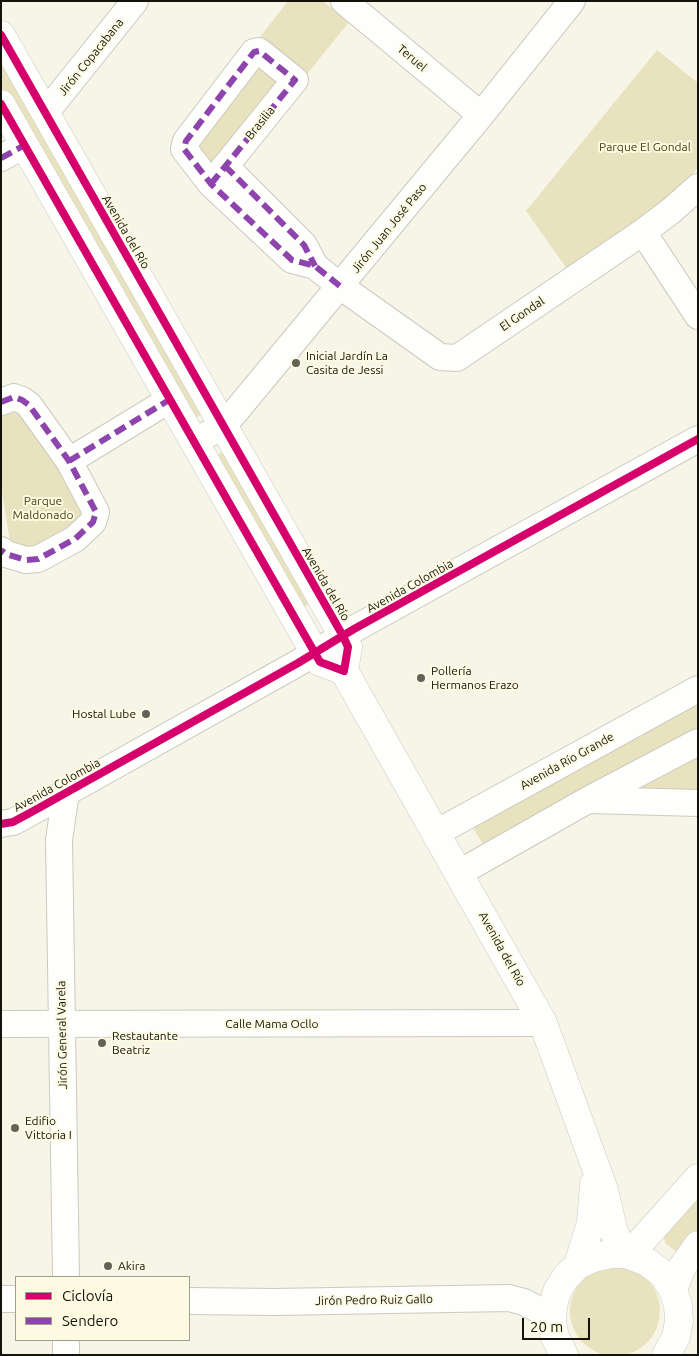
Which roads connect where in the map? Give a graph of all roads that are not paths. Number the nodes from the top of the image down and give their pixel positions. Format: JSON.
{"nodes":[{"id":1,"x":135,"y":1,"type":"edge"},
{"id":2,"x":572,"y":1,"type":"edge"},
{"id":3,"x":351,"y":4,"type":"edge"},
{"id":4,"x":1,"y":35,"type":"edge"},
{"id":5,"x":295,"y":80,"type":"joint"},
{"id":6,"x":1,"y":104,"type":"edge"},
{"id":7,"x":46,"y":112,"type":"junction"},
{"id":8,"x":481,"y":115,"type":"junction"},
{"id":9,"x":25,"y":145,"type":"junction"},
{"id":10,"x":1,"y":158,"type":"edge"},
{"id":11,"x":218,"y":175,"type":"junction"},
{"id":12,"x":698,"y":187,"type":"edge"},
{"id":13,"x":643,"y":232,"type":"junction"},
{"id":14,"x":340,"y":286,"type":"junction"},
{"id":15,"x":698,"y":316,"type":"edge"},
{"id":16,"x":169,"y":400,"type":"junction"},
{"id":17,"x":1,"y":402,"type":"edge"},
{"id":18,"x":223,"y":426,"type":"junction"},
{"id":19,"x":194,"y":442,"type":"junction"},
{"id":20,"x":695,"y":449,"type":"edge"},
{"id":21,"x":69,"y":461,"type":"junction"},
{"id":22,"x":1,"y":550,"type":"edge"},
{"id":23,"x":343,"y":636,"type":"junction"},
{"id":24,"x":314,"y":652,"type":"junction"},
{"id":25,"x":344,"y":671,"type":"junction"},
{"id":26,"x":698,"y":689,"type":"edge"},
{"id":27,"x":698,"y":742,"type":"edge"},
{"id":28,"x":66,"y":792,"type":"junction"},
{"id":29,"x":588,"y":800,"type":"junction"},
{"id":30,"x":698,"y":803,"type":"edge"},
{"id":31,"x":1,"y":824,"type":"edge"},
{"id":32,"x":436,"y":832,"type":"junction"},
{"id":33,"x":459,"y":873,"type":"junction"},
{"id":34,"x":543,"y":1023,"type":"junction"},
{"id":35,"x":1,"y":1024,"type":"edge"},
{"id":36,"x":61,"y":1024,"type":"junction"},
{"id":37,"x":592,"y":1160,"type":"junction"},
{"id":38,"x":698,"y":1178,"type":"edge"},
{"id":39,"x":698,"y":1245,"type":"edge"},
{"id":40,"x":628,"y":1255,"type":"junction"},
{"id":41,"x":578,"y":1265,"type":"junction"},
{"id":42,"x":66,"y":1276,"type":"edge"},
{"id":43,"x":673,"y":1290,"type":"junction"},
{"id":44,"x":1,"y":1299,"type":"edge"},
{"id":45,"x":15,"y":1299,"type":"edge"},
{"id":46,"x":190,"y":1301,"type":"edge"},
{"id":47,"x":552,"y":1323,"type":"junction"},
{"id":48,"x":66,"y":1341,"type":"edge"},
{"id":49,"x":561,"y":1353,"type":"edge"},
{"id":50,"x":672,"y":1354,"type":"edge"},
{"id":51,"x":66,"y":1355,"type":"edge"}],
"edges":[{"from":1,"to":7,"type":"street","name":"Jirón Copacabana"},
{"from":2,"to":8,"type":"street","name":"Jirón Juan José Paso"},
{"from":3,"to":8,"type":"street","name":"Teruel"},
{"from":4,"to":7,"type":"main road","name":"Avenida del Río"},
{"from":5,"to":11,"type":"street","name":"Brasilia"},
{"from":5,"to":11,"type":"street","name":"El Gondal"},
{"from":6,"to":9,"type":"main road"},
{"from":7,"to":18,"type":"main road","name":"Avenida del Río"},
{"from":8,"to":14,"type":"street","name":"Jirón Juan José Paso"},
{"from":9,"to":10,"type":"street"},
{"from":9,"to":16,"type":"main road"},
{"from":11,"to":14,"type":"street","name":"El Gondal"},
{"from":12,"to":13,"type":"street","name":"El Gondal"},
{"from":13,"to":14,"type":"street","name":"El Gondal"},
{"from":13,"to":15,"type":"street"},
{"from":14,"to":18,"type":"street","name":"Jirón Juan José Paso"},
{"from":16,"to":19,"type":"main road"},
{"from":16,"to":21,"type":"street"},
{"from":17,"to":21,"type":"street"},
{"from":18,"to":19,"type":"street","name":"Jirón Juan José Paso"},
{"from":18,"to":23,"type":"main road","name":"Avenida del Río"},
{"from":19,"to":24,"type":"main road"},
{"from":20,"to":23,"type":"street","name":"Avenida Colombia"},
{"from":21,"to":22,"type":"street"},
{"from":23,"to":24,"type":"street","name":"Avenida Colombia"},
{"from":23,"to":25,"type":"main road","name":"Avenida del Río"},
{"from":24,"to":25,"type":"main road"},
{"from":24,"to":28,"type":"street","name":"Avenida Colombia"},
{"from":25,"to":32,"type":"main road","name":"Avenida del Río"},
{"from":26,"to":32,"type":"street","name":"Avenida Río Grande"},
{"from":27,"to":29,"type":"street"},
{"from":28,"to":31,"type":"street","name":"Avenida Colombia"},
{"from":28,"to":36,"type":"street","name":"Jirón General Varela"},
{"from":29,"to":30,"type":"street"},
{"from":29,"to":33,"type":"street"},
{"from":32,"to":33,"type":"main road","name":"Avenida del Río"},
{"from":33,"to":34,"type":"main road","name":"Avenida del Río"},
{"from":34,"to":36,"type":"street","name":"Calle Mama Ocllo"},
{"from":34,"to":37,"type":"main road","name":"Avenida del Río"},
{"from":35,"to":36,"type":"street","name":"Calle Mama Ocllo"},
{"from":36,"to":42,"type":"street","name":"Jirón General Varela"},
{"from":37,"to":40,"type":"main road","name":"Avenida del Río"},
{"from":37,"to":41,"type":"main road","name":"Avenida del Río"},
{"from":38,"to":40,"type":"main road"},
{"from":39,"to":43,"type":"main road"},
{"from":40,"to":41,"type":"main road"},
{"from":40,"to":43,"type":"main road"},
{"from":41,"to":47,"type":"main road"},
{"from":43,"to":50,"type":"main road"},
{"from":44,"to":45,"type":"street"},
{"from":46,"to":47,"type":"street","name":"Jirón Pedro Ruiz Gallo"},
{"from":47,"to":49,"type":"main road"},
{"from":48,"to":51,"type":"street"}]}
